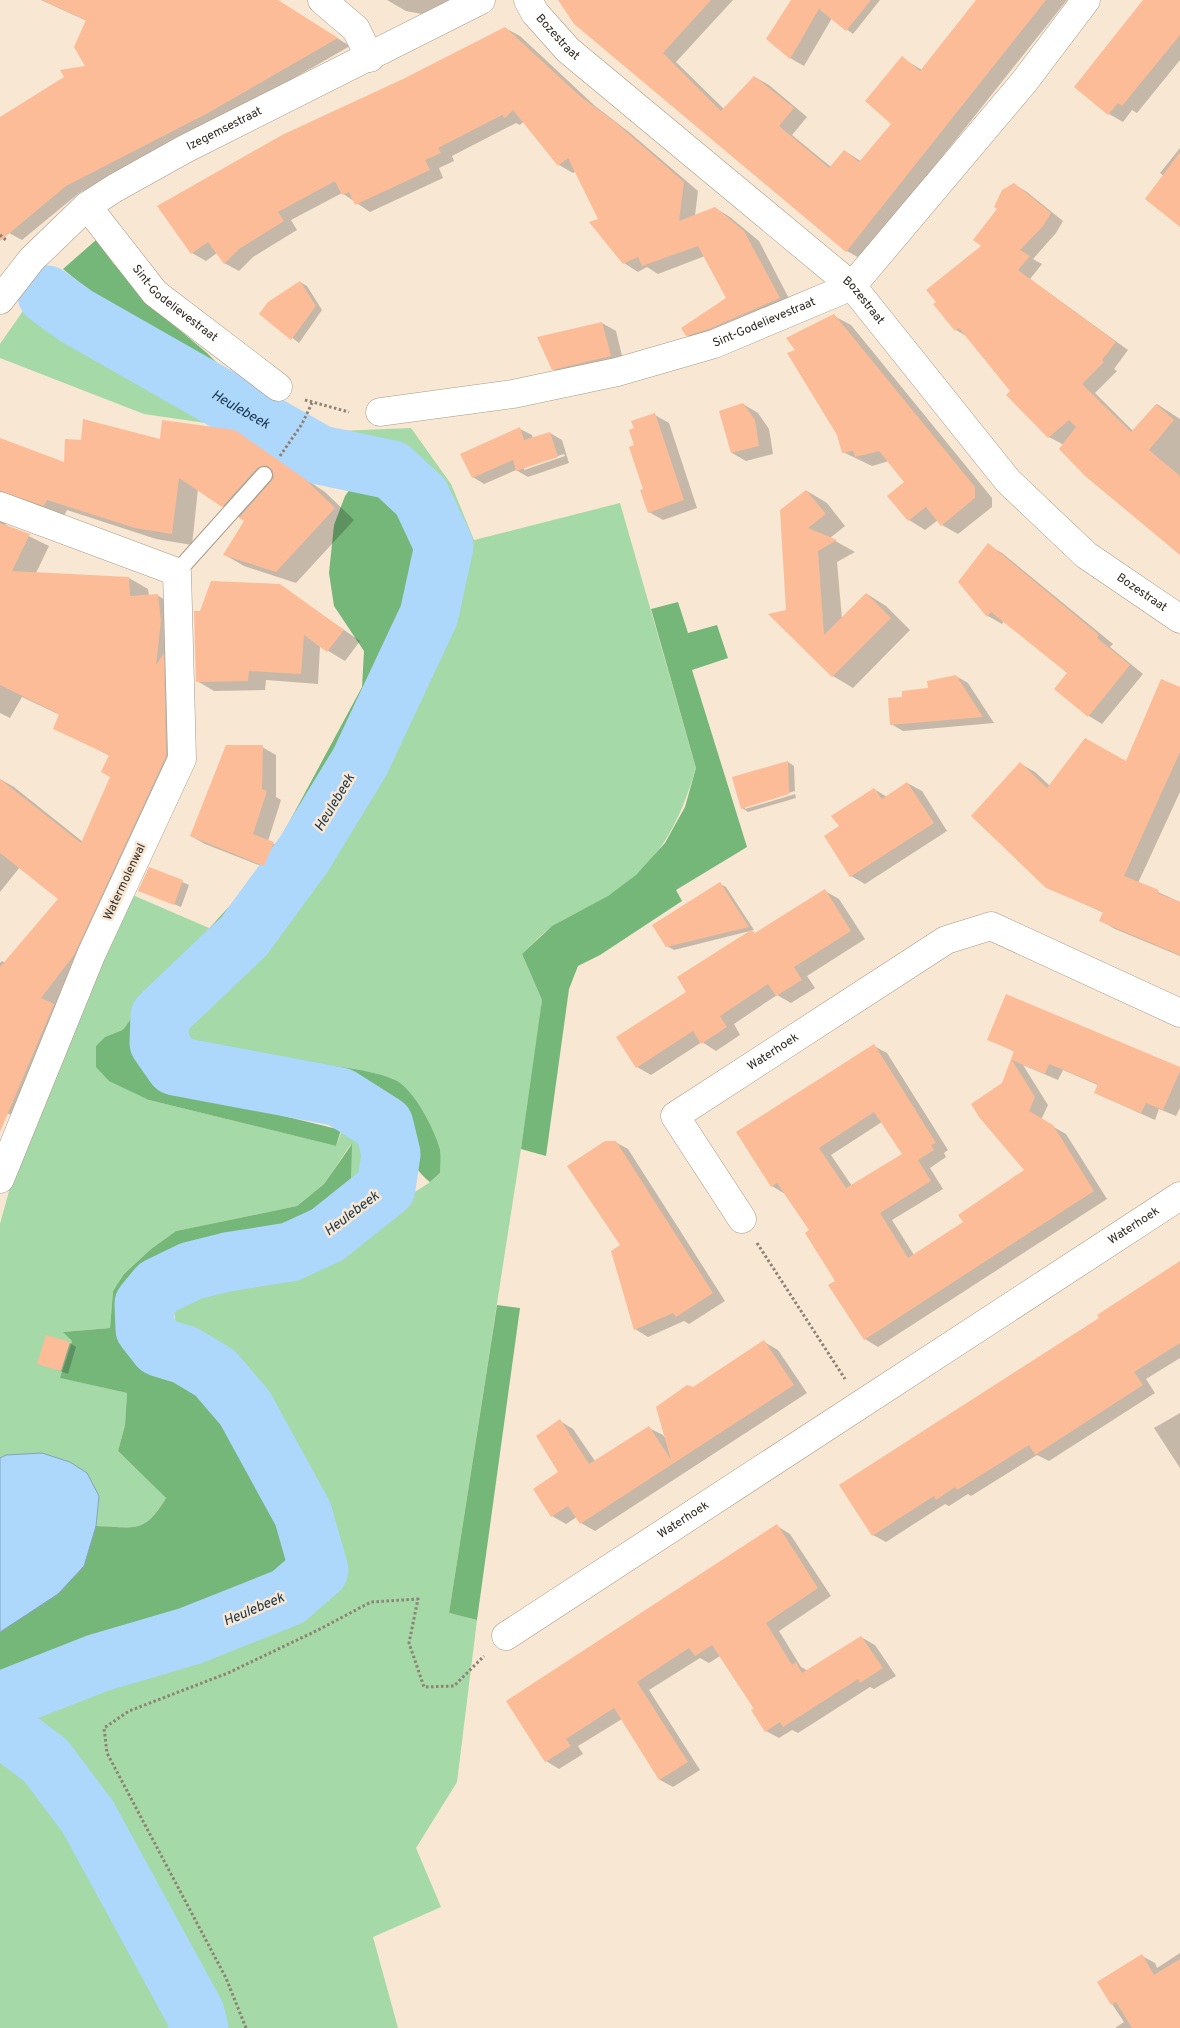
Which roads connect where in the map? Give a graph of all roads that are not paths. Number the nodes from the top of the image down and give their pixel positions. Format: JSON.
{"nodes":[{"id":1,"x":322,"y":0,"type":"edge"},
{"id":2,"x":480,"y":0,"type":"edge"},
{"id":3,"x":528,"y":0,"type":"edge"},
{"id":4,"x":1086,"y":0,"type":"edge"},
{"id":5,"x":370,"y":58,"type":"junction"},
{"id":6,"x":87,"y":206,"type":"junction"},
{"id":7,"x":852,"y":286,"type":"junction"},
{"id":8,"x":0,"y":300,"type":"edge"},
{"id":9,"x":278,"y":387,"type":"dead end"},
{"id":10,"x":380,"y":412,"type":"road end"},
{"id":11,"x":264,"y":475,"type":"dead end"},
{"id":12,"x":0,"y":506,"type":"edge"},
{"id":13,"x":177,"y":572,"type":"junction"},
{"id":14,"x":1180,"y":619,"type":"edge"},
{"id":15,"x":1180,"y":1013,"type":"edge"},
{"id":16,"x":0,"y":1179,"type":"edge"},
{"id":17,"x":1180,"y":1196,"type":"edge"},
{"id":18,"x":742,"y":1219,"type":"road end"},
{"id":19,"x":506,"y":1636,"type":"road end"}],
"edges":[{"from":1,"to":5,"type":"street"},
{"from":2,"to":5,"type":"street","name":"Izegemsestraat"},
{"from":3,"to":7,"type":"street","name":"Bozestraat"},
{"from":4,"to":7,"type":"street","name":"Sint-Godelievestraat"},
{"from":5,"to":6,"type":"street","name":"Izegemsestraat"},
{"from":6,"to":8,"type":"street","name":"Izegemsestraat"},
{"from":6,"to":9,"type":"street","name":"Sint-Godelievestraat"},
{"from":7,"to":10,"type":"street","name":"Sint-Godelievestraat"},
{"from":7,"to":14,"type":"street","name":"Bozestraat"},
{"from":11,"to":13,"type":"lane"},
{"from":12,"to":13,"type":"street"},
{"from":13,"to":16,"type":"street","name":"Watermolenwal"},
{"from":15,"to":18,"type":"street","name":"Waterhoek"},
{"from":17,"to":19,"type":"street","name":"Waterhoek"}]}
